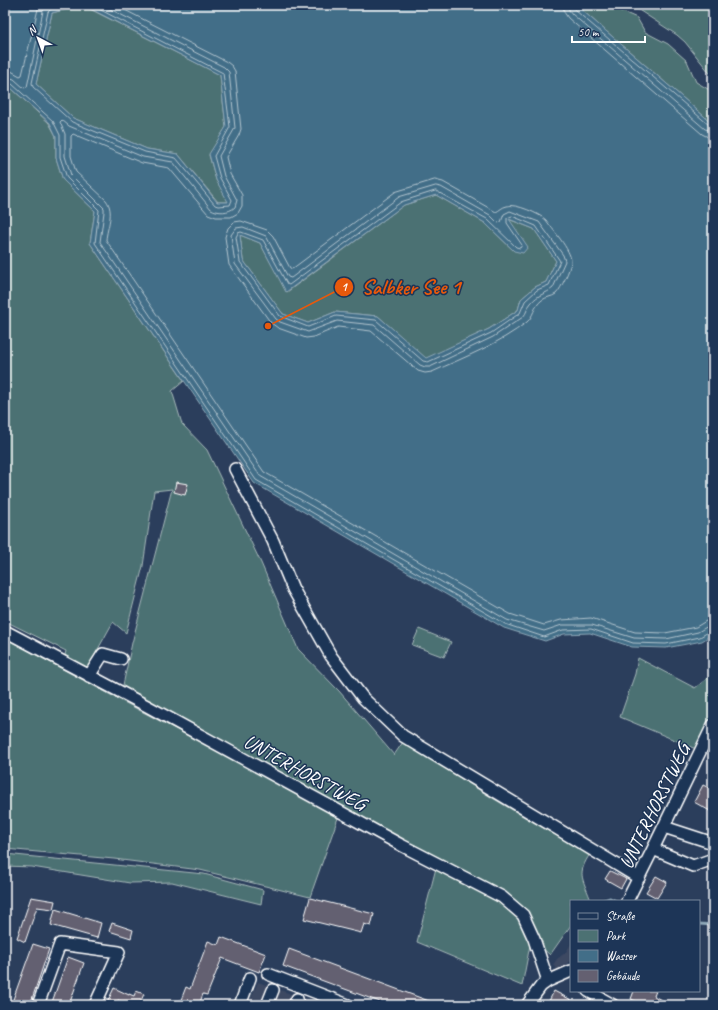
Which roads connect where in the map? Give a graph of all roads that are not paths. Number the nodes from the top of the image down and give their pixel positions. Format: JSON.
{"nodes":[{"id":1,"x":235,"y":469,"type":"dead end"},
{"id":2,"x":5,"y":632,"type":"edge"},
{"id":3,"x":122,"y":659,"type":"dead end"},
{"id":4,"x":89,"y":676,"type":"junction"},
{"id":5,"x":713,"y":725,"type":"edge"},
{"id":6,"x":664,"y":827,"type":"junction"},
{"id":7,"x":713,"y":843,"type":"edge"},
{"id":8,"x":653,"y":849,"type":"junction"},
{"id":9,"x":713,"y":859,"type":"edge"},
{"id":10,"x":639,"y":878,"type":"junction"},
{"id":11,"x":628,"y":899,"type":"edge"},
{"id":12,"x":268,"y":974,"type":"dead end"},
{"id":13,"x":570,"y":974,"type":"edge"},
{"id":14,"x":250,"y":978,"type":"dead end"},
{"id":15,"x":548,"y":981,"type":"junction"},
{"id":16,"x":273,"y":990,"type":"dead end"},
{"id":17,"x":590,"y":992,"type":"edge"},
{"id":18,"x":343,"y":1004,"type":"edge"},
{"id":19,"x":38,"y":1005,"type":"edge"},
{"id":20,"x":95,"y":1005,"type":"edge"},
{"id":21,"x":240,"y":1005,"type":"edge"},
{"id":22,"x":267,"y":1005,"type":"edge"},
{"id":23,"x":527,"y":1005,"type":"edge"},
{"id":24,"x":613,"y":1005,"type":"edge"}],
"edges":[{"from":1,"to":10,"type":"street"},
{"from":2,"to":4,"type":"street","name":"UNTERHORSTWEG"},
{"from":3,"to":4,"type":"street"},
{"from":4,"to":15,"type":"street","name":"UNTERHORSTWEG"},
{"from":5,"to":6,"type":"street","name":"UNTERHORSTWEG"},
{"from":6,"to":7,"type":"street"},
{"from":6,"to":8,"type":"street","name":"UNTERHORSTWEG"},
{"from":8,"to":9,"type":"street"},
{"from":8,"to":10,"type":"street","name":"UNTERHORSTWEG"},
{"from":10,"to":11,"type":"street","name":"UNTERHORSTWEG"},
{"from":12,"to":18,"type":"street"},
{"from":13,"to":15,"type":"street"},
{"from":14,"to":21,"type":"street"},
{"from":15,"to":23,"type":"street"},
{"from":16,"to":22,"type":"street"},
{"from":17,"to":24,"type":"street"},
{"from":19,"to":20,"type":"street"}]}
